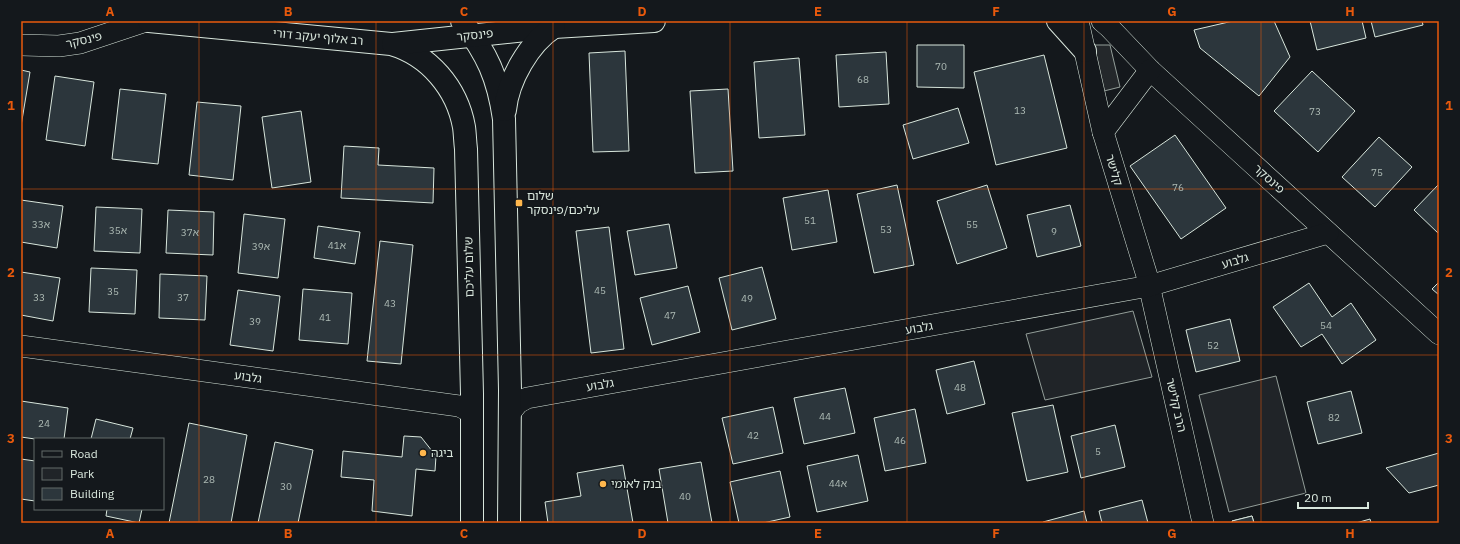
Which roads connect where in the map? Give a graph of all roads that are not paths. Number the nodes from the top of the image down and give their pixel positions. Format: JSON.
{"nodes":[{"id":1,"x":146,"y":21,"type":"edge"},
{"id":2,"x":149,"y":21,"type":"edge"},
{"id":3,"x":654,"y":21,"type":"edge"},
{"id":4,"x":1058,"y":21,"type":"edge"},
{"id":5,"x":1078,"y":21,"type":"edge"},
{"id":6,"x":1102,"y":21,"type":"edge"},
{"id":7,"x":550,"y":24,"type":"edge"},
{"id":8,"x":468,"y":28,"type":"edge"},
{"id":9,"x":391,"y":44,"type":"junction"},
{"id":10,"x":21,"y":45,"type":"edge"},
{"id":11,"x":1085,"y":51,"type":"junction"},
{"id":12,"x":1150,"y":70,"type":"junction"},
{"id":13,"x":504,"y":119,"type":"junction"},
{"id":14,"x":1102,"y":132,"type":"junction"},
{"id":15,"x":1328,"y":233,"type":"junction"},
{"id":16,"x":1149,"y":286,"type":"junction"},
{"id":17,"x":1439,"y":334,"type":"edge"},
{"id":18,"x":21,"y":346,"type":"edge"},
{"id":19,"x":510,"y":413,"type":"junction"},
{"id":20,"x":471,"y":415,"type":"junction"},
{"id":21,"x":472,"y":523,"type":"edge"},
{"id":22,"x":509,"y":523,"type":"edge"},
{"id":23,"x":1203,"y":523,"type":"edge"}],
"edges":[{"from":1,"to":10,"type":"street","name":"פינסקר"},
{"from":2,"to":9,"type":"main road","name":"רב אלוף יעקב דורי"},
{"from":3,"to":7,"type":"main road","name":"פינסקר"},
{"from":4,"to":11,"type":"main road"},
{"from":5,"to":11,"type":"street"},
{"from":6,"to":12,"type":"street","name":"פינסקר"},
{"from":7,"to":8,"type":"main road","name":"פינסקר"},
{"from":7,"to":13,"type":"main road"},
{"from":8,"to":9,"type":"main road","name":"פינסקר"},
{"from":8,"to":13,"type":"main road"},
{"from":9,"to":20,"type":"main road","name":"שלום עליכם"},
{"from":11,"to":14,"type":"street","name":"קלישר"},
{"from":12,"to":14,"type":"street"},
{"from":12,"to":15,"type":"street","name":"פינסקר"},
{"from":13,"to":19,"type":"main road"},
{"from":14,"to":16,"type":"street","name":"קלישר"},
{"from":15,"to":16,"type":"street","name":"גלבוע"},
{"from":15,"to":17,"type":"street","name":"פינסקר"},
{"from":16,"to":19,"type":"street","name":"גלבוע"},
{"from":16,"to":23,"type":"street","name":"הרב קלישר"},
{"from":18,"to":20,"type":"street","name":"גלבוע"},
{"from":19,"to":22,"type":"main road"},
{"from":20,"to":21,"type":"main road","name":"שלום עליכם"}]}
